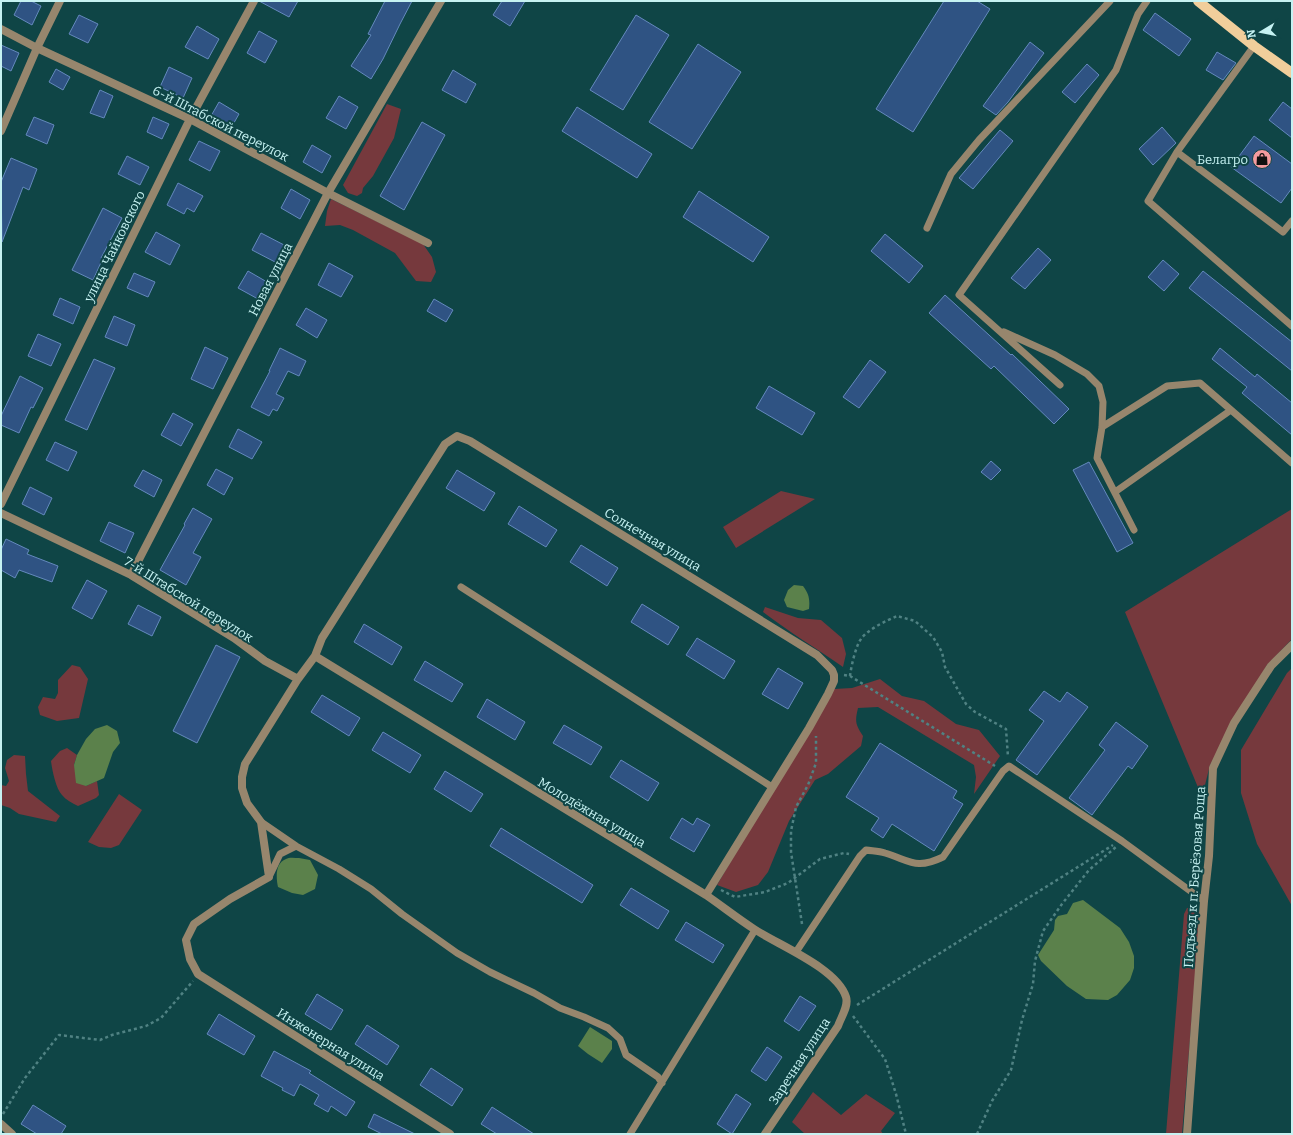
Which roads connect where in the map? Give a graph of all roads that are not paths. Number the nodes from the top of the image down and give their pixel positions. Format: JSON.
{"nodes":[{"id":1,"x":60,"y":1,"type":"edge"},
{"id":2,"x":254,"y":1,"type":"edge"},
{"id":3,"x":441,"y":1,"type":"edge"},
{"id":4,"x":1110,"y":1,"type":"edge"},
{"id":5,"x":1147,"y":1,"type":"edge"},
{"id":6,"x":1198,"y":1,"type":"edge"},
{"id":7,"x":1,"y":29,"type":"edge"},
{"id":8,"x":1254,"y":46,"type":"junction"},
{"id":9,"x":37,"y":48,"type":"junction"},
{"id":10,"x":1292,"y":73,"type":"edge"},
{"id":11,"x":190,"y":118,"type":"junction"},
{"id":12,"x":1,"y":131,"type":"edge"},
{"id":13,"x":1177,"y":152,"type":"junction"},
{"id":14,"x":328,"y":193,"type":"junction"},
{"id":15,"x":1292,"y":221,"type":"edge"},
{"id":16,"x":927,"y":228,"type":"dead end"},
{"id":17,"x":428,"y":244,"type":"dead end"},
{"id":18,"x":1292,"y":326,"type":"edge"},
{"id":19,"x":997,"y":329,"type":"junction"},
{"id":20,"x":1060,"y":386,"type":"dead end"},
{"id":21,"x":1231,"y":410,"type":"junction"},
{"id":22,"x":1102,"y":427,"type":"junction"},
{"id":23,"x":1292,"y":463,"type":"edge"},
{"id":24,"x":1115,"y":492,"type":"junction"},
{"id":25,"x":1,"y":504,"type":"edge"},
{"id":26,"x":1,"y":513,"type":"edge"},
{"id":27,"x":1134,"y":530,"type":"dead end"},
{"id":28,"x":131,"y":575,"type":"junction"},
{"id":29,"x":462,"y":587,"type":"dead end"},
{"id":30,"x":1292,"y":645,"type":"edge"},
{"id":31,"x":315,"y":656,"type":"junction"},
{"id":32,"x":298,"y":679,"type":"junction"},
{"id":33,"x":772,"y":787,"type":"junction"},
{"id":34,"x":261,"y":822,"type":"junction"},
{"id":35,"x":296,"y":846,"type":"junction"},
{"id":36,"x":269,"y":877,"type":"junction"},
{"id":37,"x":706,"y":895,"type":"junction"},
{"id":38,"x":1204,"y":901,"type":"junction"},
{"id":39,"x":755,"y":930,"type":"junction"},
{"id":40,"x":796,"y":952,"type":"junction"},
{"id":41,"x":847,"y":1005,"type":"joint"},
{"id":42,"x":662,"y":1083,"type":"junction"},
{"id":43,"x":1,"y":1124,"type":"edge"},
{"id":44,"x":12,"y":1134,"type":"edge"},
{"id":45,"x":450,"y":1134,"type":"edge"},
{"id":46,"x":630,"y":1134,"type":"edge"},
{"id":47,"x":765,"y":1134,"type":"edge"},
{"id":48,"x":1186,"y":1134,"type":"edge"}],
"edges":[{"from":1,"to":9,"type":"street"},
{"from":2,"to":11,"type":"street","name":"улица Чайковского"},
{"from":3,"to":14,"type":"street","name":"Новая улица"},
{"from":4,"to":16,"type":"lane"},
{"from":5,"to":19,"type":"lane"},
{"from":6,"to":8,"type":"main road"},
{"from":7,"to":9,"type":"street","name":"6-й Штабской переулок"},
{"from":8,"to":10,"type":"main road"},
{"from":8,"to":13,"type":"lane"},
{"from":9,"to":11,"type":"street","name":"6-й Штабской переулок"},
{"from":9,"to":12,"type":"street"},
{"from":11,"to":14,"type":"street","name":"6-й Штабской переулок"},
{"from":11,"to":25,"type":"street","name":"улица Чайковского"},
{"from":13,"to":15,"type":"lane"},
{"from":13,"to":18,"type":"lane"},
{"from":14,"to":17,"type":"street","name":"6-й Штабской переулок"},
{"from":14,"to":28,"type":"street","name":"Новая улица"},
{"from":19,"to":20,"type":"lane"},
{"from":19,"to":22,"type":"lane"},
{"from":21,"to":22,"type":"lane"},
{"from":21,"to":23,"type":"lane"},
{"from":21,"to":24,"type":"lane"},
{"from":22,"to":24,"type":"lane"},
{"from":24,"to":27,"type":"lane"},
{"from":26,"to":28,"type":"street","name":"7-й Штабской переулок"},
{"from":28,"to":32,"type":"street","name":"7-й Штабской переулок"},
{"from":29,"to":33,"type":"lane"},
{"from":30,"to":38,"type":"street","name":"Подъезд к п. Берёзовая Роща"},
{"from":31,"to":32,"type":"street"},
{"from":31,"to":33,"type":"street","name":"Солнечная улица"},
{"from":31,"to":37,"type":"street","name":"Молодёжная улица"},
{"from":32,"to":34,"type":"street"},
{"from":33,"to":37,"type":"street"},
{"from":34,"to":35,"type":"lane"},
{"from":34,"to":36,"type":"street"},
{"from":35,"to":36,"type":"lane"},
{"from":35,"to":42,"type":"lane"},
{"from":36,"to":45,"type":"street","name":"Инженерная улица"},
{"from":37,"to":39,"type":"street","name":"Молодёжная улица"},
{"from":38,"to":40,"type":"lane"},
{"from":38,"to":48,"type":"street","name":"Подъезд к п. Берёзовая Роща"},
{"from":39,"to":40,"type":"street","name":"Молодёжная улица"},
{"from":39,"to":42,"type":"lane"},
{"from":40,"to":41,"type":"street","name":"Молодёжная улица"},
{"from":41,"to":47,"type":"street","name":"Заречная улица"},
{"from":42,"to":46,"type":"lane"},
{"from":43,"to":44,"type":"street"}]}
